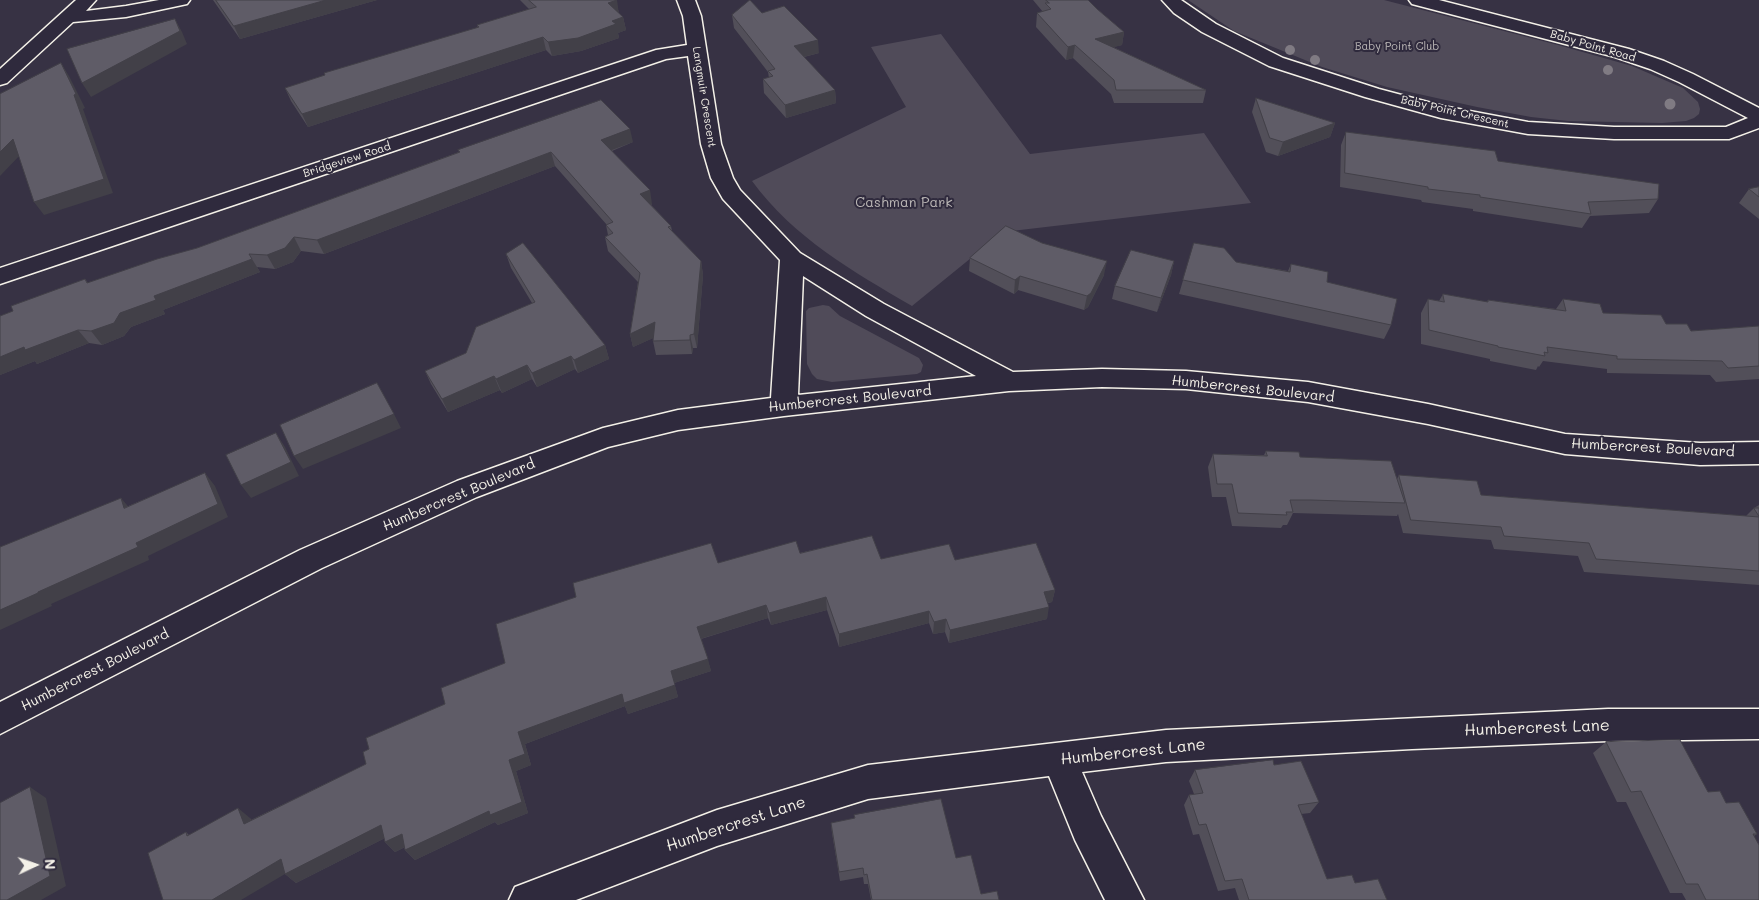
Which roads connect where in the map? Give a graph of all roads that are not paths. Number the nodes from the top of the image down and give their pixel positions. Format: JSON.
{"nodes":[{"id":1,"x":87,"y":0,"type":"edge"},
{"id":2,"x":181,"y":0,"type":"edge"},
{"id":3,"x":686,"y":0,"type":"edge"},
{"id":4,"x":1172,"y":0,"type":"edge"},
{"id":5,"x":1418,"y":0,"type":"edge"},
{"id":6,"x":70,"y":17,"type":"junction"},
{"id":7,"x":696,"y":49,"type":"junction"},
{"id":8,"x":0,"y":79,"type":"edge"},
{"id":9,"x":1759,"y":116,"type":"edge"},
{"id":10,"x":1759,"y":121,"type":"edge"},
{"id":11,"x":792,"y":258,"type":"junction"},
{"id":12,"x":0,"y":276,"type":"edge"},
{"id":13,"x":1009,"y":382,"type":"junction"},
{"id":14,"x":784,"y":406,"type":"junction"},
{"id":15,"x":1759,"y":453,"type":"edge"},
{"id":16,"x":0,"y":719,"type":"edge"},
{"id":17,"x":1759,"y":724,"type":"edge"},
{"id":18,"x":1060,"y":760,"type":"junction"},
{"id":19,"x":528,"y":900,"type":"edge"},
{"id":20,"x":1125,"y":900,"type":"edge"}],
"edges":[{"from":1,"to":6,"type":"street"},
{"from":2,"to":6,"type":"street"},
{"from":3,"to":7,"type":"street","name":"Langmuir Crescent"},
{"from":4,"to":10,"type":"street","name":"Baby Point Crescent"},
{"from":5,"to":9,"type":"street","name":"Baby Point Road"},
{"from":6,"to":8,"type":"street"},
{"from":7,"to":11,"type":"street","name":"Langmuir Crescent"},
{"from":7,"to":12,"type":"street","name":"Bridgeview Road"},
{"from":11,"to":13,"type":"street","name":"Langmuir Crescent"},
{"from":11,"to":14,"type":"street"},
{"from":13,"to":14,"type":"street","name":"Humbercrest Boulevard"},
{"from":13,"to":15,"type":"street","name":"Humbercrest Boulevard"},
{"from":14,"to":16,"type":"street","name":"Humbercrest Boulevard"},
{"from":17,"to":18,"type":"street","name":"Humbercrest Lane"},
{"from":18,"to":19,"type":"street","name":"Humbercrest Lane"},
{"from":18,"to":20,"type":"street"}]}
